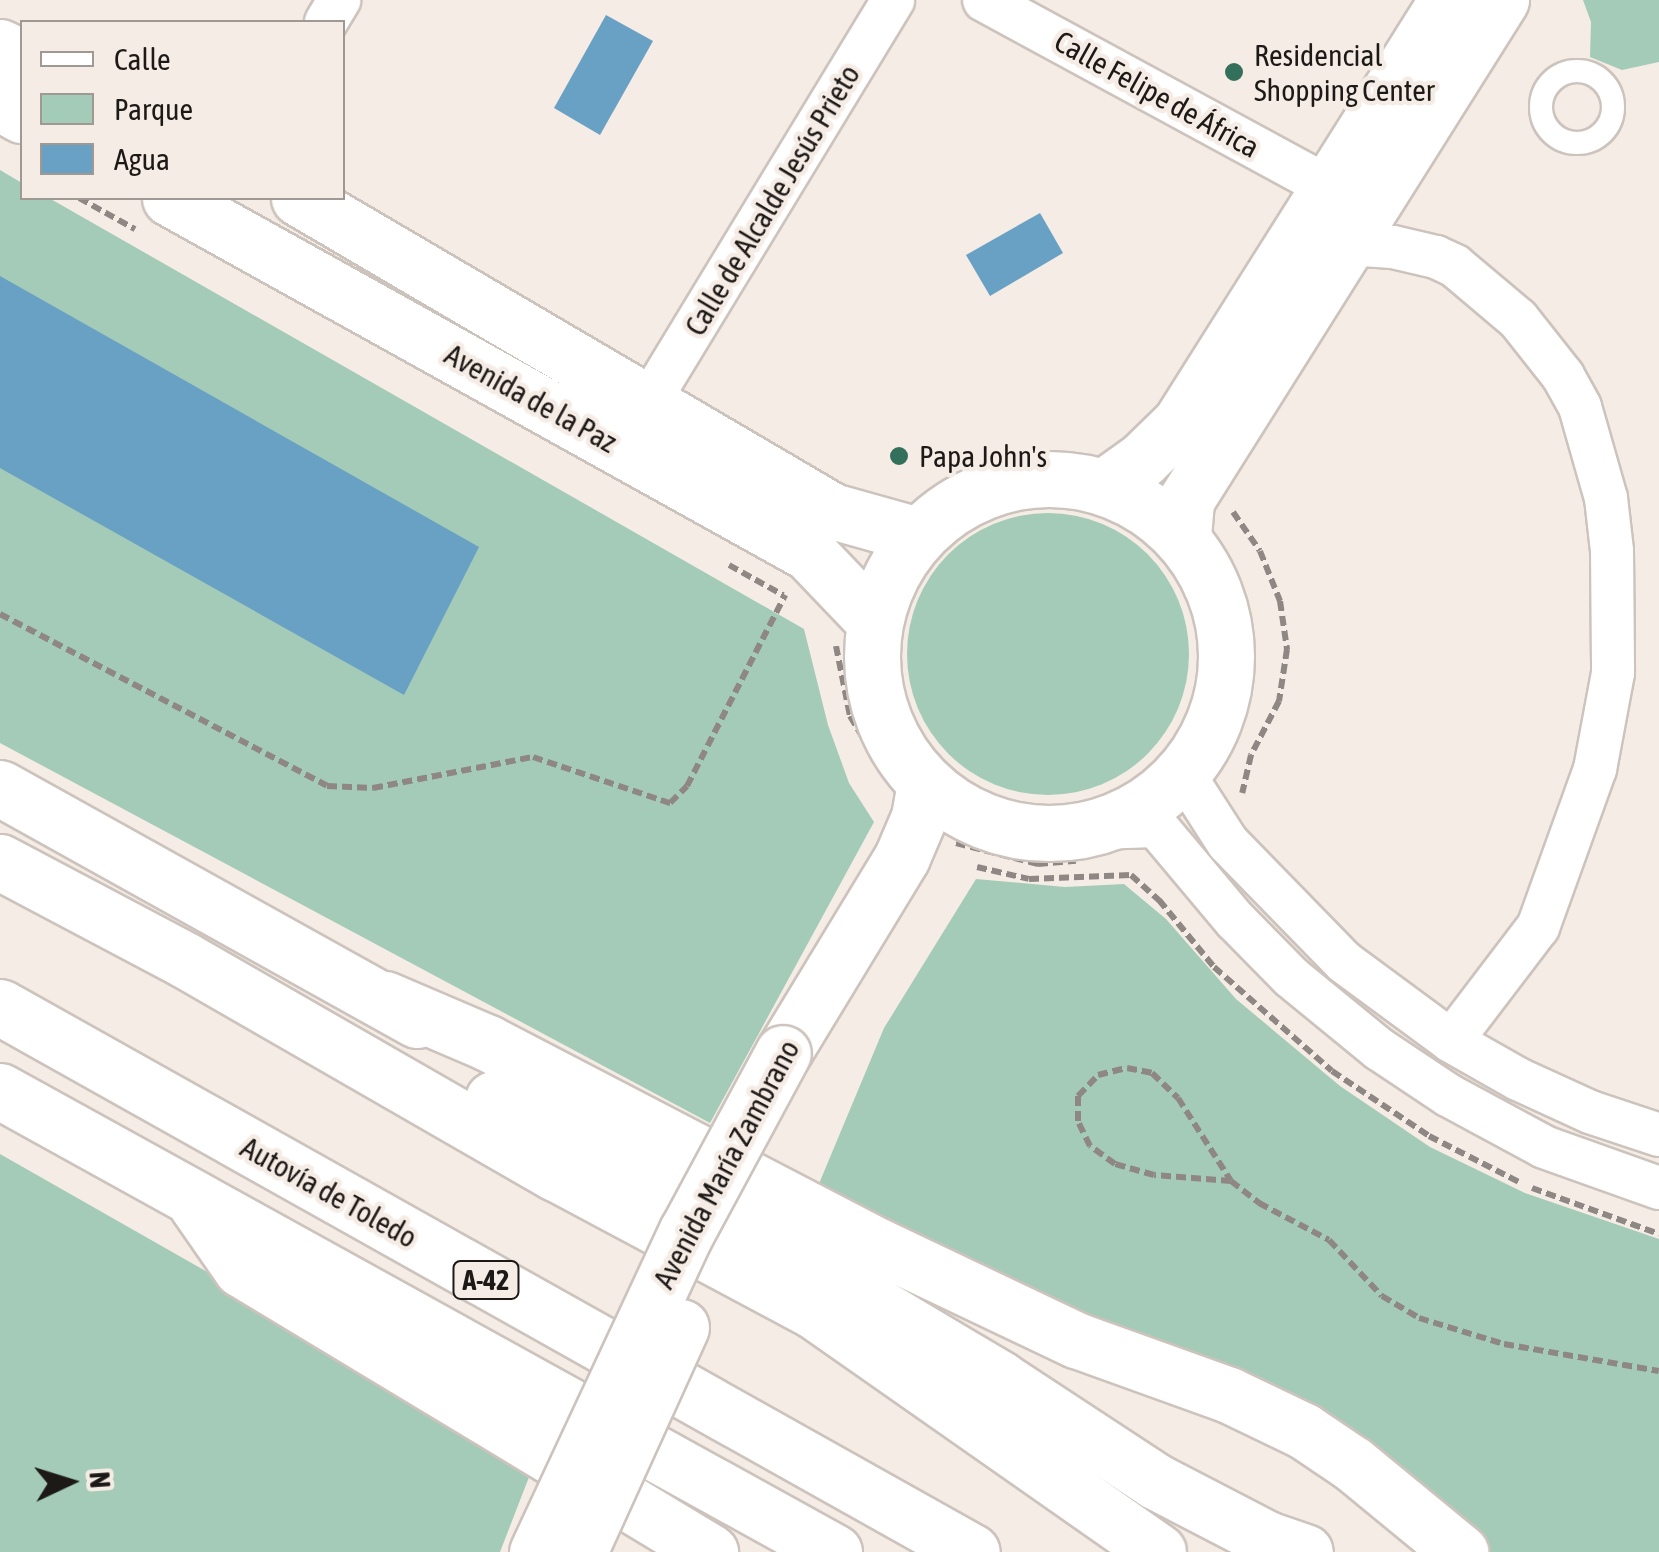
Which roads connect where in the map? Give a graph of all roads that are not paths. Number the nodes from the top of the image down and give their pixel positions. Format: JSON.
{"nodes":[{"id":1,"x":893,"y":0,"type":"edge"},
{"id":2,"x":984,"y":0,"type":"edge"},
{"id":3,"x":1447,"y":0,"type":"edge"},
{"id":4,"x":1501,"y":0,"type":"edge"},
{"id":5,"x":1330,"y":188,"type":"junction"},
{"id":6,"x":302,"y":200,"type":"edge"},
{"id":7,"x":159,"y":217,"type":"edge"},
{"id":8,"x":1346,"y":244,"type":"junction"},
{"id":9,"x":650,"y":400,"type":"junction"},
{"id":10,"x":1104,"y":487,"type":"junction"},
{"id":11,"x":918,"y":535,"type":"junction"},
{"id":12,"x":1183,"y":536,"type":"junction"},
{"id":13,"x":854,"y":627,"type":"junction"},
{"id":14,"x":1183,"y":773,"type":"junction"},
{"id":15,"x":0,"y":788,"type":"edge"},
{"id":16,"x":942,"y":815,"type":"junction"},
{"id":17,"x":1093,"y":844,"type":"junction"},
{"id":18,"x":0,"y":862,"type":"edge"},
{"id":19,"x":185,"y":960,"type":"junction"},
{"id":20,"x":385,"y":999,"type":"junction"},
{"id":21,"x":0,"y":1007,"type":"edge"},
{"id":22,"x":1451,"y":1041,"type":"junction"},
{"id":23,"x":800,"y":1062,"type":"junction"},
{"id":24,"x":0,"y":1091,"type":"edge"},
{"id":25,"x":1659,"y":1135,"type":"edge"},
{"id":26,"x":573,"y":1138,"type":"junction"},
{"id":27,"x":1659,"y":1188,"type":"edge"},
{"id":28,"x":189,"y":1193,"type":"junction"},
{"id":29,"x":1286,"y":1546,"type":"edge"},
{"id":30,"x":538,"y":1552,"type":"edge"},
{"id":31,"x":579,"y":1552,"type":"edge"},
{"id":32,"x":710,"y":1552,"type":"edge"},
{"id":33,"x":834,"y":1552,"type":"edge"},
{"id":34,"x":972,"y":1552,"type":"edge"},
{"id":35,"x":1158,"y":1552,"type":"edge"},
{"id":36,"x":1460,"y":1552,"type":"edge"}],
"edges":[{"from":1,"to":9,"type":"street","name":"Calle de Alcalde Jesús Prieto"},
{"from":2,"to":5,"type":"street","name":"Calle Felipe de África"},
{"from":3,"to":5,"type":"main road"},
{"from":4,"to":8,"type":"main road"},
{"from":5,"to":10,"type":"main road"},
{"from":6,"to":9,"type":"main road"},
{"from":7,"to":13,"type":"main road","name":"Avenida de la Paz"},
{"from":8,"to":12,"type":"main road"},
{"from":8,"to":22,"type":"street"},
{"from":9,"to":11,"type":"main road"},
{"from":10,"to":11,"type":"main road"},
{"from":10,"to":12,"type":"main road"},
{"from":11,"to":13,"type":"main road"},
{"from":12,"to":14,"type":"main road"},
{"from":13,"to":16,"type":"main road"},
{"from":14,"to":17,"type":"main road"},
{"from":14,"to":22,"type":"street"},
{"from":15,"to":20,"type":"main road"},
{"from":16,"to":17,"type":"main road"},
{"from":16,"to":23,"type":"main road","name":"Avenida María Zambrano"},
{"from":17,"to":27,"type":"street"},
{"from":18,"to":19,"type":"main road"},
{"from":19,"to":26,"type":"main road"},
{"from":19,"to":35,"type":"main road"},
{"from":20,"to":26,"type":"main road"},
{"from":20,"to":36,"type":"main road"},
{"from":21,"to":34,"type":"main road","name":"Autovía de Toledo","number":"A-42"},
{"from":22,"to":25,"type":"street"},
{"from":23,"to":30,"type":"main road","name":"Avenida María Zambrano","bridge":true},
{"from":23,"to":31,"type":"main road","name":"Avenida María Zambrano","bridge":true},
{"from":24,"to":28,"type":"main road","number":"A-42"},
{"from":26,"to":29,"type":"main road"},
{"from":28,"to":32,"type":"main road"},
{"from":28,"to":33,"type":"main road","number":"A-42"}]}
